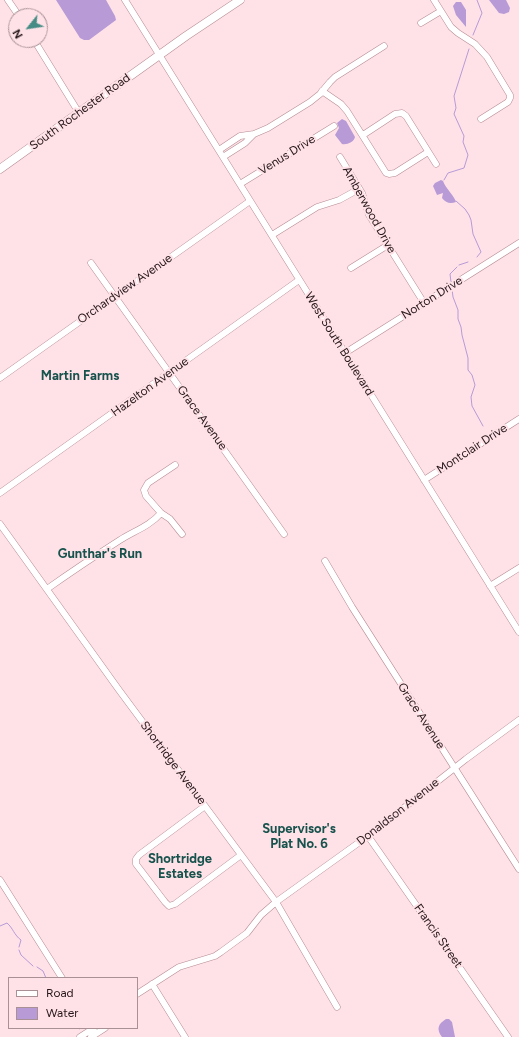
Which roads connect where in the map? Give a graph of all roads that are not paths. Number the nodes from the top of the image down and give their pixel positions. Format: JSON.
{"nodes":[{"id":1,"x":125,"y":0,"type":"edge"},
{"id":2,"x":240,"y":0,"type":"edge"},
{"id":3,"x":434,"y":0,"type":"edge"},
{"id":4,"x":440,"y":11,"type":"junction"},
{"id":5,"x":421,"y":23,"type":"dead end"},
{"id":6,"x":384,"y":46,"type":"dead end"},
{"id":7,"x":39,"y":48,"type":"edge"},
{"id":8,"x":160,"y":55,"type":"junction"},
{"id":9,"x":322,"y":91,"type":"junction"},
{"id":10,"x":80,"y":113,"type":"junction"},
{"id":11,"x":481,"y":119,"type":"dead end"},
{"id":12,"x":334,"y":126,"type":"dead end"},
{"id":13,"x":254,"y":134,"type":"junction"},
{"id":14,"x":363,"y":135,"type":"junction"},
{"id":15,"x":219,"y":150,"type":"junction"},
{"id":16,"x":428,"y":152,"type":"junction"},
{"id":17,"x":223,"y":157,"type":"junction"},
{"id":18,"x":340,"y":157,"type":"dead end"},
{"id":19,"x":436,"y":164,"type":"dead end"},
{"id":20,"x":0,"y":169,"type":"edge"},
{"id":21,"x":240,"y":184,"type":"junction"},
{"id":22,"x":359,"y":189,"type":"junction"},
{"id":23,"x":250,"y":201,"type":"junction"},
{"id":24,"x":272,"y":235,"type":"junction"},
{"id":25,"x":519,"y":243,"type":"edge"},
{"id":26,"x":388,"y":245,"type":"junction"},
{"id":27,"x":91,"y":263,"type":"dead end"},
{"id":28,"x":351,"y":268,"type":"dead end"},
{"id":29,"x":299,"y":280,"type":"junction"},
{"id":30,"x":115,"y":296,"type":"junction"},
{"id":31,"x":424,"y":303,"type":"junction"},
{"id":32,"x":345,"y":353,"type":"junction"},
{"id":33,"x":170,"y":372,"type":"junction"},
{"id":34,"x":0,"y":378,"type":"edge"},
{"id":35,"x":519,"y":419,"type":"edge"},
{"id":36,"x":175,"y":465,"type":"dead end"},
{"id":37,"x":424,"y":480,"type":"junction"},
{"id":38,"x":0,"y":493,"type":"edge"},
{"id":39,"x":161,"y":513,"type":"junction"},
{"id":40,"x":0,"y":524,"type":"edge"},
{"id":41,"x":182,"y":534,"type":"dead end"},
{"id":42,"x":284,"y":534,"type":"dead end"},
{"id":43,"x":325,"y":561,"type":"dead end"},
{"id":44,"x":519,"y":568,"type":"edge"},
{"id":45,"x":490,"y":586,"type":"junction"},
{"id":46,"x":47,"y":589,"type":"junction"},
{"id":47,"x":519,"y":632,"type":"edge"},
{"id":48,"x":519,"y":720,"type":"edge"},
{"id":49,"x":455,"y":767,"type":"junction"},
{"id":50,"x":205,"y":806,"type":"junction"},
{"id":51,"x":368,"y":836,"type":"junction"},
{"id":52,"x":241,"y":855,"type":"junction"},
{"id":53,"x":519,"y":869,"type":"edge"},
{"id":54,"x":0,"y":880,"type":"edge"},
{"id":55,"x":276,"y":902,"type":"junction"},
{"id":56,"x":61,"y":977,"type":"edge"},
{"id":57,"x":152,"y":984,"type":"junction"},
{"id":58,"x":138,"y":993,"type":"edge"},
{"id":59,"x":337,"y":1007,"type":"dead end"},
{"id":60,"x":94,"y":1032,"type":"edge"},
{"id":61,"x":80,"y":1037,"type":"edge"},
{"id":62,"x":186,"y":1037,"type":"edge"},
{"id":63,"x":508,"y":1037,"type":"edge"}],
"edges":[{"from":1,"to":8,"type":"street","name":"West South Boulevard"},
{"from":2,"to":8,"type":"main road","name":"South Rochester Road"},
{"from":3,"to":4,"type":"street"},
{"from":4,"to":5,"type":"street"},
{"from":4,"to":11,"type":"street"},
{"from":6,"to":9,"type":"street"},
{"from":7,"to":10,"type":"street"},
{"from":8,"to":10,"type":"main road","name":"South Rochester Road"},
{"from":8,"to":15,"type":"street","name":"West South Boulevard"},
{"from":9,"to":13,"type":"street"},
{"from":9,"to":14,"type":"street"},
{"from":10,"to":20,"type":"main road","name":"South Rochester Road"},
{"from":12,"to":21,"type":"street","name":"Venus Drive"},
{"from":13,"to":15,"type":"street"},
{"from":13,"to":17,"type":"street"},
{"from":14,"to":16,"type":"street"},
{"from":14,"to":16,"type":"street"},
{"from":15,"to":17,"type":"street","name":"West South Boulevard"},
{"from":16,"to":19,"type":"street"},
{"from":17,"to":21,"type":"street","name":"West South Boulevard"},
{"from":18,"to":22,"type":"street","name":"Amberwood Drive"},
{"from":21,"to":23,"type":"street","name":"West South Boulevard"},
{"from":22,"to":24,"type":"street"},
{"from":22,"to":26,"type":"street","name":"Amberwood Drive"},
{"from":23,"to":24,"type":"street","name":"West South Boulevard"},
{"from":23,"to":30,"type":"street","name":"Orchardview Avenue"},
{"from":24,"to":29,"type":"street","name":"West South Boulevard"},
{"from":25,"to":31,"type":"street","name":"Norton Drive"},
{"from":26,"to":28,"type":"street"},
{"from":26,"to":31,"type":"street","name":"Amberwood Drive"},
{"from":27,"to":30,"type":"street","name":"Grace Avenue"},
{"from":29,"to":32,"type":"street","name":"West South Boulevard"},
{"from":29,"to":33,"type":"street","name":"Hazelton Avenue"},
{"from":30,"to":33,"type":"street","name":"Grace Avenue"},
{"from":30,"to":34,"type":"street","name":"Orchardview Avenue"},
{"from":31,"to":32,"type":"street","name":"Norton Drive"},
{"from":32,"to":37,"type":"street","name":"West South Boulevard"},
{"from":33,"to":38,"type":"street","name":"Hazelton Avenue"},
{"from":33,"to":42,"type":"street","name":"Grace Avenue"},
{"from":35,"to":37,"type":"street","name":"Montclair Drive"},
{"from":36,"to":39,"type":"street"},
{"from":37,"to":45,"type":"street","name":"West South Boulevard"},
{"from":39,"to":41,"type":"street"},
{"from":39,"to":46,"type":"street"},
{"from":40,"to":46,"type":"street","name":"Shortridge Avenue"},
{"from":43,"to":49,"type":"street","name":"Grace Avenue"},
{"from":44,"to":45,"type":"street"},
{"from":45,"to":47,"type":"street","name":"West South Boulevard"},
{"from":46,"to":50,"type":"street","name":"Shortridge Avenue"},
{"from":48,"to":49,"type":"street","name":"Donaldson Avenue"},
{"from":49,"to":51,"type":"street","name":"Donaldson Avenue"},
{"from":49,"to":53,"type":"street","name":"Grace Avenue"},
{"from":50,"to":52,"type":"street","name":"Shortridge Avenue"},
{"from":50,"to":52,"type":"street"},
{"from":51,"to":55,"type":"street","name":"Donaldson Avenue"},
{"from":51,"to":63,"type":"street","name":"Francis Street"},
{"from":52,"to":55,"type":"street","name":"Shortridge Avenue"},
{"from":54,"to":56,"type":"street"},
{"from":55,"to":57,"type":"street","name":"Donaldson Avenue"},
{"from":55,"to":59,"type":"street","name":"Shortridge Avenue"},
{"from":57,"to":58,"type":"street","name":"Donaldson Avenue"},
{"from":57,"to":62,"type":"street"},
{"from":60,"to":61,"type":"street"}]}
